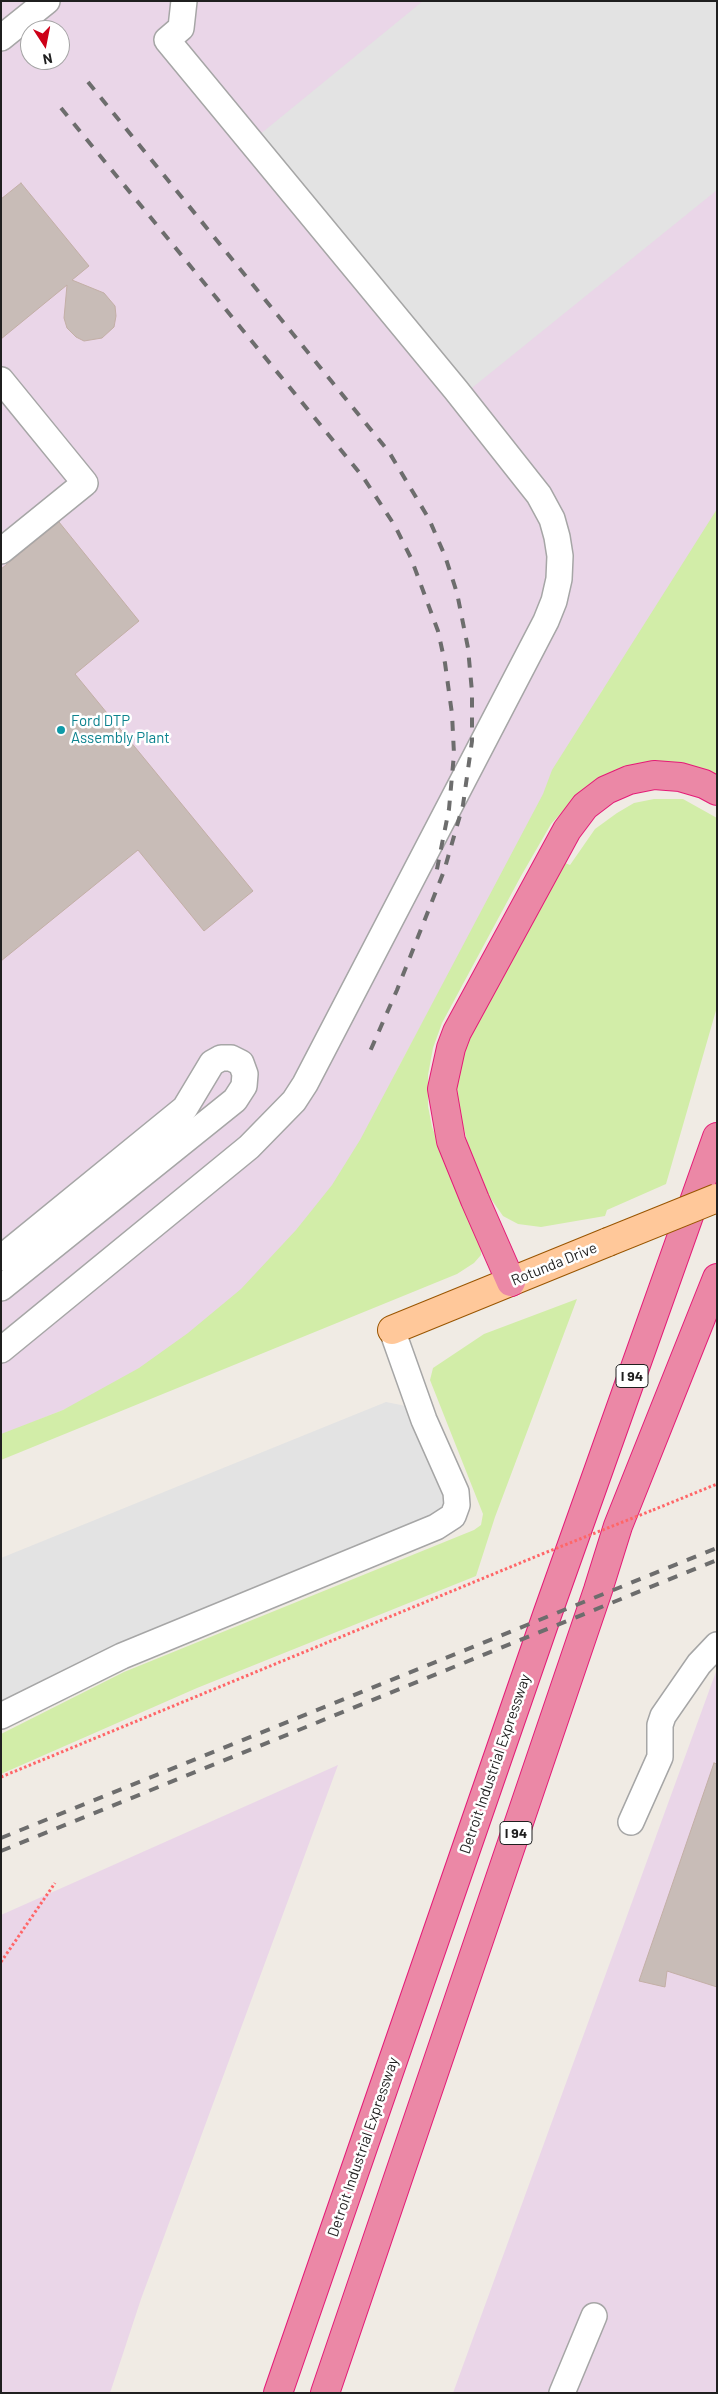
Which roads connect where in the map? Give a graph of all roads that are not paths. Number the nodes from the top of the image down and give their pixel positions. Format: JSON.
{"nodes":[{"id":1,"x":47,"y":1,"type":"edge"},
{"id":2,"x":184,"y":1,"type":"edge"},
{"id":3,"x":1,"y":38,"type":"edge"},
{"id":4,"x":1,"y":380,"type":"edge"},
{"id":5,"x":1,"y":551,"type":"edge"},
{"id":6,"x":717,"y":791,"type":"edge"},
{"id":7,"x":716,"y":1137,"type":"edge"},
{"id":8,"x":717,"y":1198,"type":"edge"},
{"id":9,"x":1,"y":1258,"type":"edge"},
{"id":10,"x":717,"y":1278,"type":"edge"},
{"id":11,"x":512,"y":1282,"type":"junction"},
{"id":12,"x":1,"y":1288,"type":"edge"},
{"id":13,"x":392,"y":1330,"type":"joint"},
{"id":14,"x":1,"y":1350,"type":"edge"},
{"id":15,"x":717,"y":1646,"type":"edge"},
{"id":16,"x":1,"y":1716,"type":"edge"},
{"id":17,"x":631,"y":1822,"type":"dead end"},
{"id":18,"x":594,"y":2316,"type":"dead end"},
{"id":19,"x":278,"y":2393,"type":"edge"},
{"id":20,"x":325,"y":2393,"type":"edge"},
{"id":21,"x":562,"y":2393,"type":"edge"}],
"edges":[{"from":1,"to":3,"type":"lane"},
{"from":2,"to":14,"type":"lane"},
{"from":4,"to":5,"type":"lane"},
{"from":6,"to":11,"type":"highway"},
{"from":7,"to":19,"type":"highway","name":"Detroit Industrial Expressway","number":"I 94"},
{"from":8,"to":11,"type":"main road","name":"Rotunda Drive","bridge":true},
{"from":9,"to":12,"type":"lane"},
{"from":10,"to":20,"type":"highway","number":"I 94"},
{"from":11,"to":13,"type":"main road","name":"Rotunda Drive"},
{"from":13,"to":16,"type":"lane"},
{"from":15,"to":17,"type":"lane"},
{"from":18,"to":21,"type":"lane"}]}
